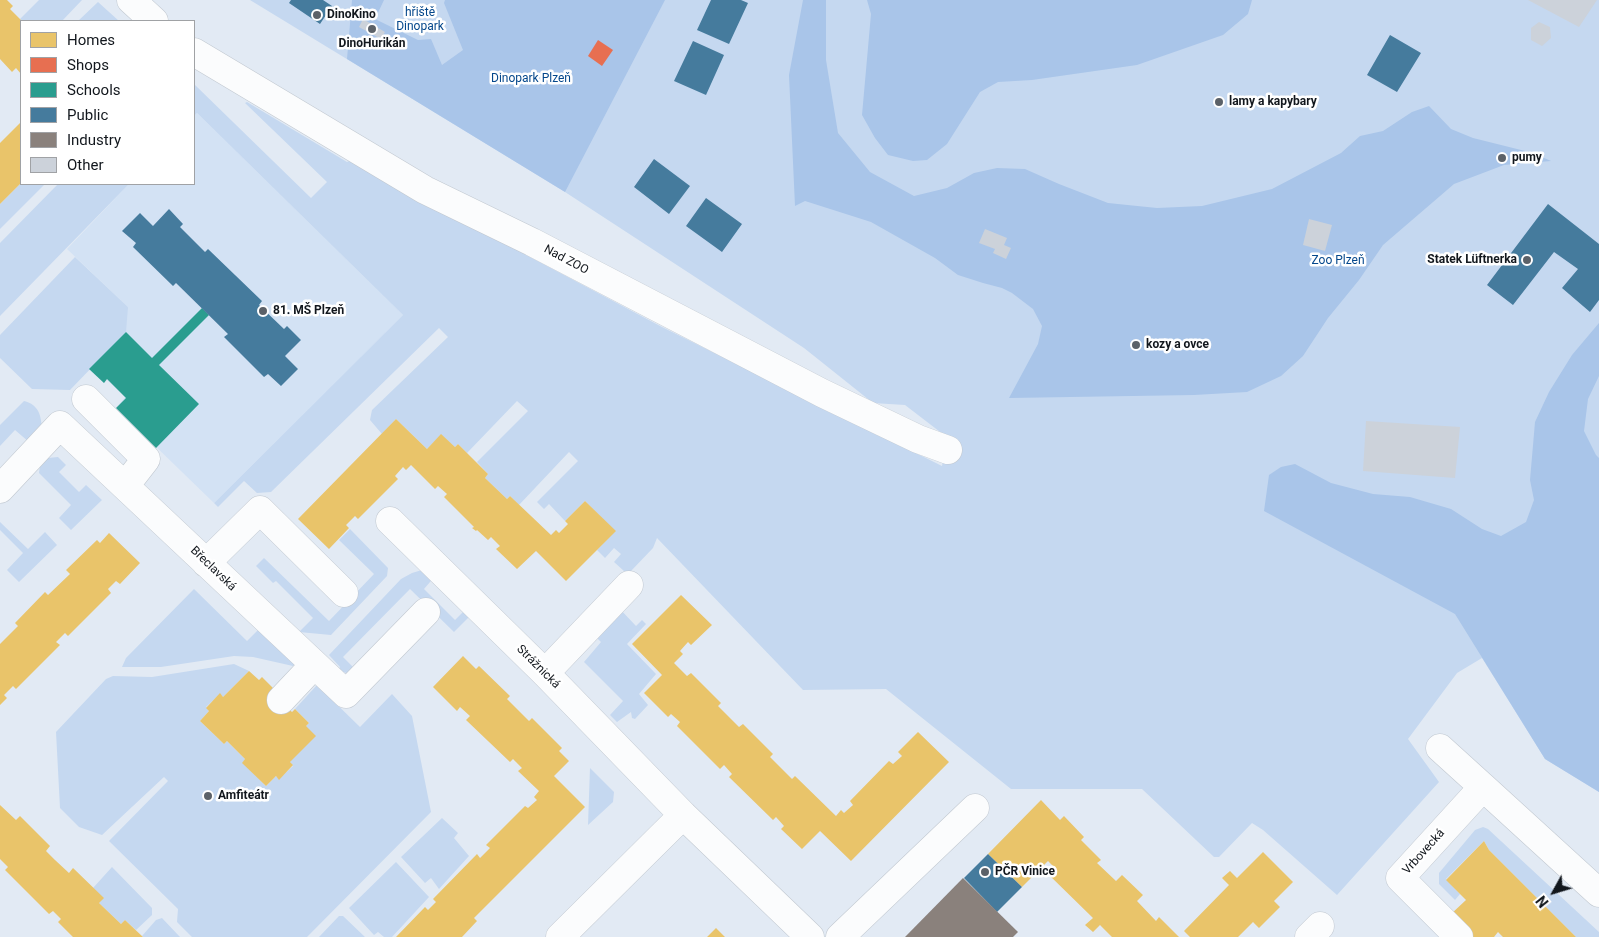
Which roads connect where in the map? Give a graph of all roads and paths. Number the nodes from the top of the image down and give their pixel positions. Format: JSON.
{"nodes":[{"id":1,"x":131,"y":0,"type":"edge"},
{"id":2,"x":153,"y":20,"type":"edge"},
{"id":3,"x":195,"y":53,"type":"edge"},
{"id":4,"x":86,"y":399,"type":"dead end"},
{"id":5,"x":948,"y":450,"type":"dead end"},
{"id":6,"x":125,"y":486,"type":"junction"},
{"id":7,"x":0,"y":489,"type":"edge"},
{"id":8,"x":390,"y":521,"type":"dead end"},
{"id":9,"x":206,"y":563,"type":"junction"},
{"id":10,"x":629,"y":584,"type":"dead end"},
{"id":11,"x":344,"y":593,"type":"dead end"},
{"id":12,"x":426,"y":612,"type":"dead end"},
{"id":13,"x":314,"y":665,"type":"junction"},
{"id":14,"x":545,"y":673,"type":"junction"},
{"id":15,"x":281,"y":700,"type":"dead end"},
{"id":16,"x":1440,"y":748,"type":"dead end"},
{"id":17,"x":1483,"y":787,"type":"junction"},
{"id":18,"x":975,"y":808,"type":"dead end"},
{"id":19,"x":683,"y":815,"type":"junction"},
{"id":20,"x":1599,"y":893,"type":"edge"},
{"id":21,"x":560,"y":937,"type":"edge"},
{"id":22,"x":810,"y":937,"type":"edge"},
{"id":23,"x":840,"y":937,"type":"edge"},
{"id":24,"x":1459,"y":937,"type":"edge"}],
"edges":[{"from":1,"to":2,"type":"street"},
{"from":3,"to":5,"type":"street","name":"Nad ZOO"},
{"from":4,"to":6,"type":"street"},
{"from":6,"to":7,"type":"street","name":"Břeclavská"},
{"from":6,"to":9,"type":"street","name":"Břeclavská"},
{"from":8,"to":14,"type":"street","name":"Strážnická"},
{"from":9,"to":11,"type":"street"},
{"from":9,"to":13,"type":"street","name":"Břeclavská"},
{"from":10,"to":14,"type":"street"},
{"from":12,"to":13,"type":"street","name":"Břeclavská"},
{"from":13,"to":15,"type":"street"},
{"from":14,"to":19,"type":"street","name":"Strážnická"},
{"from":16,"to":17,"type":"street"},
{"from":17,"to":20,"type":"street"},
{"from":17,"to":24,"type":"street","name":"Vrbovecká"},
{"from":18,"to":23,"type":"street"},
{"from":19,"to":21,"type":"street"},
{"from":19,"to":22,"type":"street","name":"Strážnická"}]}
